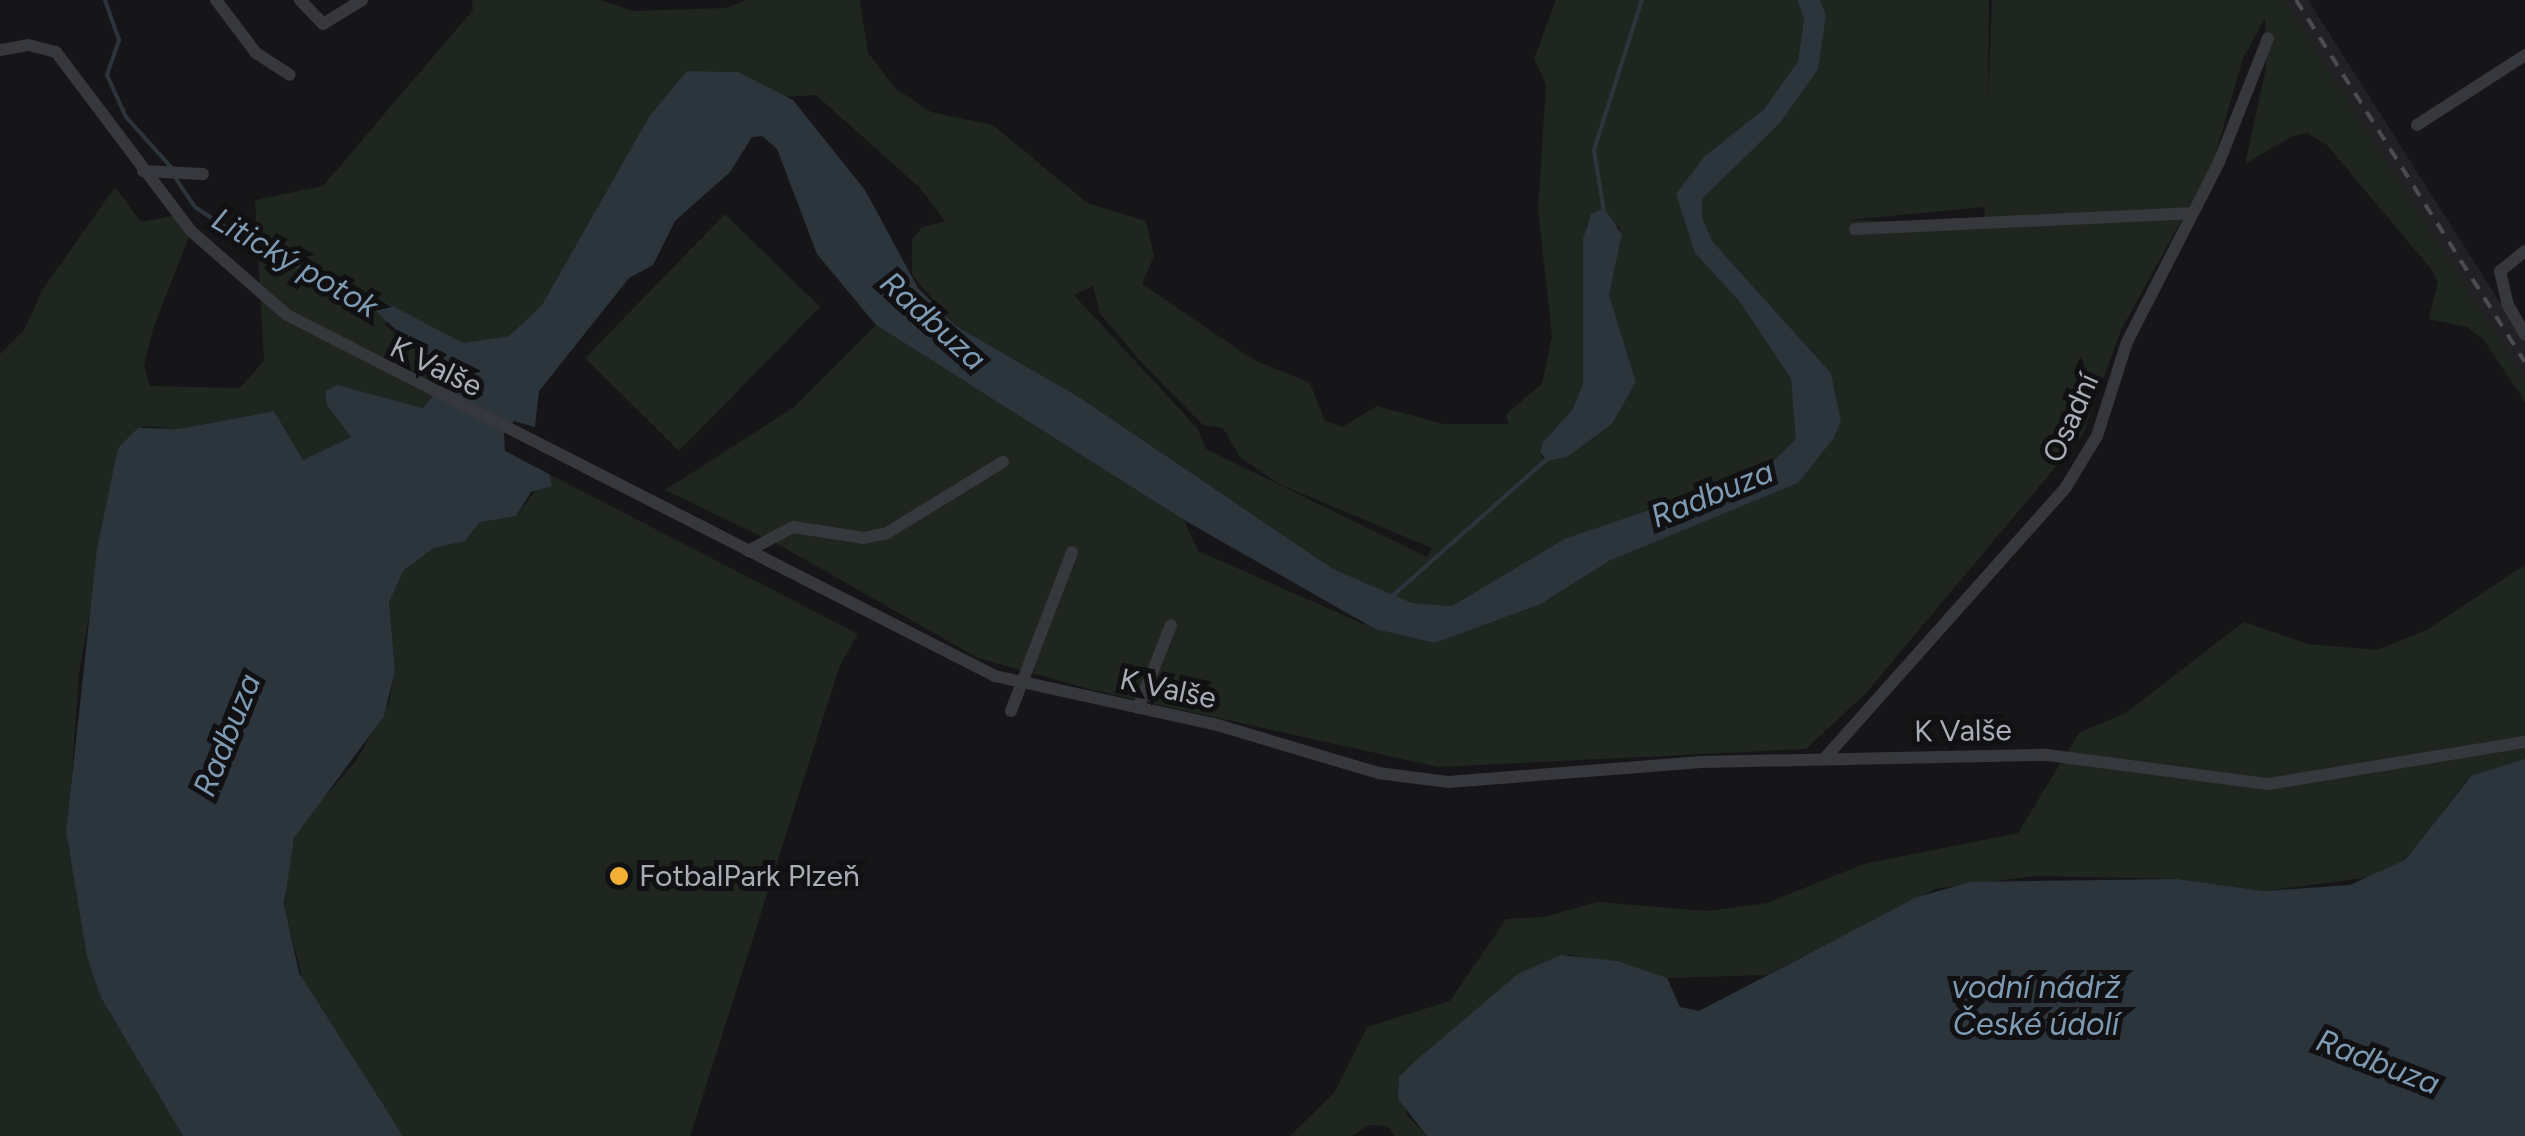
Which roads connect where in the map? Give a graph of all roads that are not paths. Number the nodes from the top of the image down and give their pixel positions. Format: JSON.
{"nodes":[{"id":1,"x":216,"y":0,"type":"edge"},
{"id":2,"x":300,"y":0,"type":"edge"},
{"id":3,"x":362,"y":0,"type":"edge"},
{"id":4,"x":2268,"y":38,"type":"dead end"},
{"id":5,"x":0,"y":50,"type":"edge"},
{"id":6,"x":2525,"y":55,"type":"edge"},
{"id":7,"x":290,"y":75,"type":"dead end"},
{"id":8,"x":2417,"y":126,"type":"dead end"},
{"id":9,"x":142,"y":171,"type":"junction"},
{"id":10,"x":204,"y":174,"type":"dead end"},
{"id":11,"x":2190,"y":213,"type":"junction"},
{"id":12,"x":1856,"y":229,"type":"dead end"},
{"id":13,"x":2525,"y":252,"type":"edge"},
{"id":14,"x":2525,"y":336,"type":"edge"},
{"id":15,"x":1003,"y":462,"type":"dead end"},
{"id":16,"x":748,"y":550,"type":"junction"},
{"id":17,"x":1072,"y":552,"type":"dead end"},
{"id":18,"x":1171,"y":625,"type":"dead end"},
{"id":19,"x":1018,"y":682,"type":"junction"},
{"id":20,"x":1138,"y":708,"type":"junction"},
{"id":21,"x":1011,"y":711,"type":"dead end"},
{"id":22,"x":2525,"y":742,"type":"edge"},
{"id":23,"x":1824,"y":759,"type":"junction"}],
"edges":[{"from":1,"to":7,"type":"street"},
{"from":2,"to":3,"type":"street"},
{"from":4,"to":11,"type":"street","name":"Osadní"},
{"from":5,"to":9,"type":"street","name":"K Valše"},
{"from":6,"to":8,"type":"street"},
{"from":9,"to":10,"type":"street"},
{"from":9,"to":16,"type":"street","name":"K Valše"},
{"from":11,"to":12,"type":"street"},
{"from":11,"to":23,"type":"street","name":"Osadní"},
{"from":13,"to":14,"type":"street"},
{"from":15,"to":16,"type":"street"},
{"from":16,"to":19,"type":"street","name":"K Valše"},
{"from":17,"to":19,"type":"street"},
{"from":18,"to":20,"type":"street"},
{"from":19,"to":20,"type":"street","name":"K Valše"},
{"from":19,"to":21,"type":"street"},
{"from":20,"to":23,"type":"street","name":"K Valše"},
{"from":22,"to":23,"type":"street","name":"K Valše"}]}
